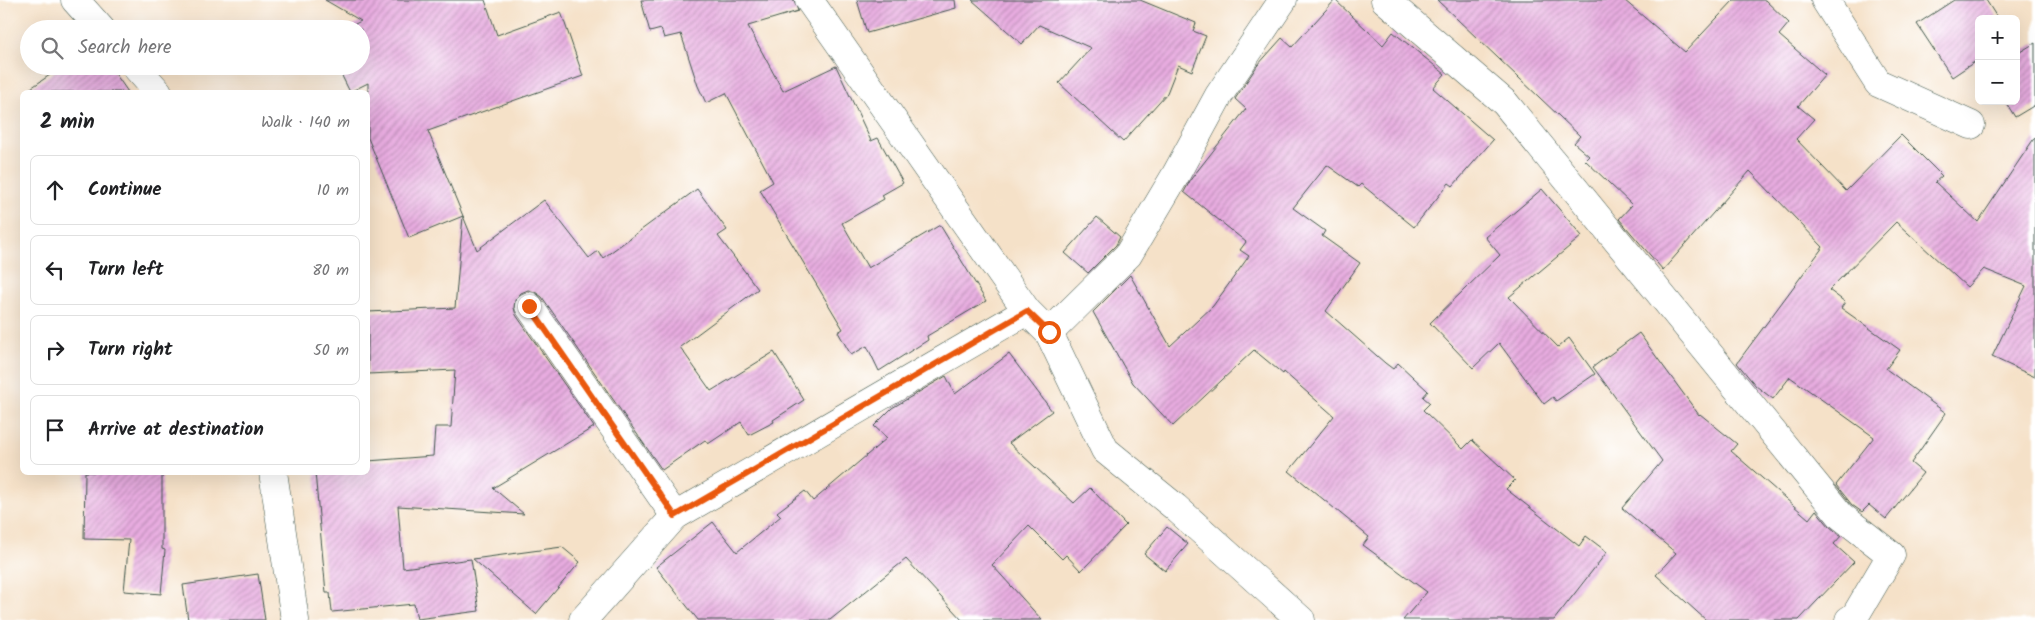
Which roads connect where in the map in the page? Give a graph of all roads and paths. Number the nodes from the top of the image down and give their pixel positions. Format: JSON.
{"nodes":[{"id":1,"x":75,"y":0,"type":"edge"},
{"id":2,"x":809,"y":0,"type":"edge"},
{"id":3,"x":1283,"y":0,"type":"edge"},
{"id":4,"x":1385,"y":0,"type":"edge"},
{"id":5,"x":1825,"y":0,"type":"edge"},
{"id":6,"x":93,"y":20,"type":"edge"},
{"id":7,"x":143,"y":75,"type":"edge"},
{"id":8,"x":156,"y":90,"type":"edge"},
{"id":9,"x":1971,"y":125,"type":"dead end"},
{"id":10,"x":529,"y":306,"type":"dead end"},
{"id":11,"x":1027,"y":311,"type":"junction"},
{"id":12,"x":1049,"y":332,"type":"junction"},
{"id":13,"x":273,"y":475,"type":"edge"},
{"id":14,"x":675,"y":516,"type":"junction"},
{"id":15,"x":295,"y":620,"type":"edge"},
{"id":16,"x":583,"y":620,"type":"edge"},
{"id":17,"x":1301,"y":620,"type":"edge"},
{"id":18,"x":1848,"y":620,"type":"edge"}],
"edges":[{"from":1,"to":6,"type":"street"},
{"from":2,"to":11,"type":"street"},
{"from":3,"to":12,"type":"street"},
{"from":4,"to":18,"type":"street"},
{"from":5,"to":9,"type":"street"},
{"from":7,"to":8,"type":"street"},
{"from":10,"to":14,"type":"street"},
{"from":11,"to":12,"type":"street"},
{"from":11,"to":14,"type":"street"},
{"from":12,"to":17,"type":"street"},
{"from":13,"to":15,"type":"street"},
{"from":14,"to":16,"type":"street"}]}
